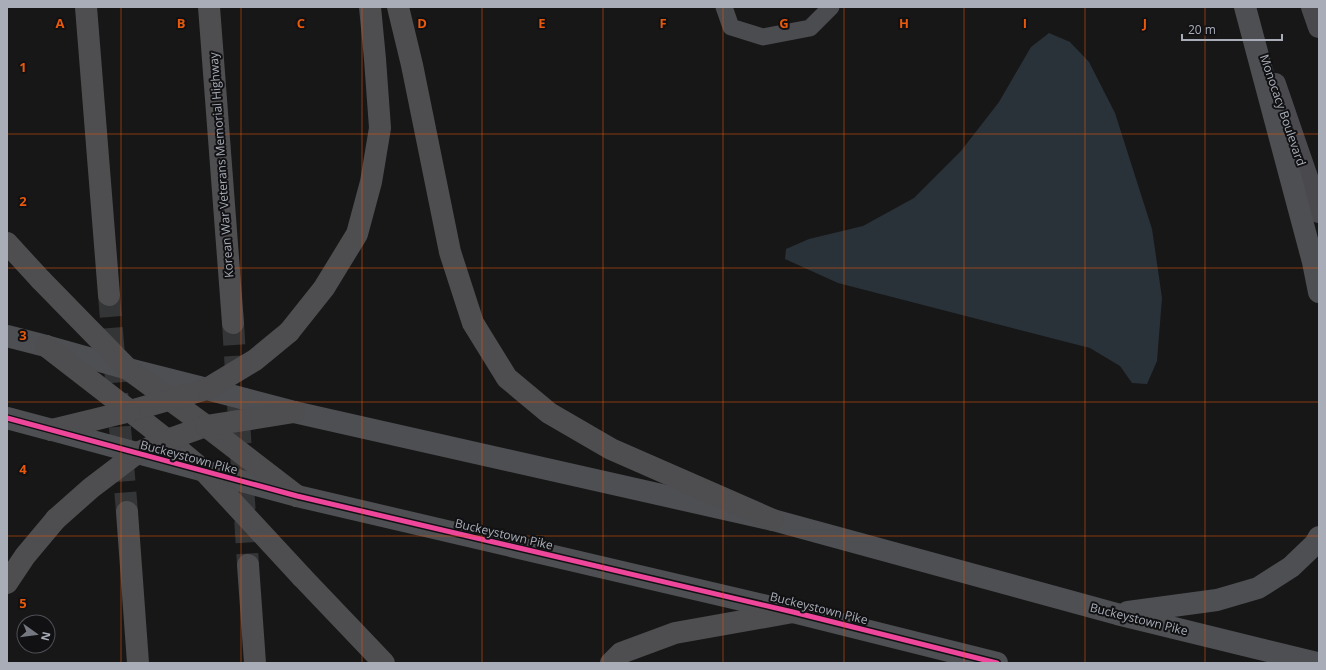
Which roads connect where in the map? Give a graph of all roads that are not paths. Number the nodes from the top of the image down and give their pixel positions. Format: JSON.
{"nodes":[{"id":1,"x":86,"y":7,"type":"edge"},
{"id":2,"x":209,"y":7,"type":"edge"},
{"id":3,"x":370,"y":7,"type":"edge"},
{"id":4,"x":398,"y":7,"type":"edge"},
{"id":5,"x":724,"y":7,"type":"edge"},
{"id":6,"x":831,"y":7,"type":"edge"},
{"id":7,"x":1246,"y":7,"type":"edge"},
{"id":8,"x":1312,"y":7,"type":"edge"},
{"id":9,"x":1319,"y":27,"type":"edge"},
{"id":10,"x":1319,"y":212,"type":"edge"},
{"id":11,"x":7,"y":243,"type":"edge"},
{"id":12,"x":1319,"y":292,"type":"edge"},
{"id":13,"x":109,"y":294,"type":"tunnel mouth"},
{"id":14,"x":233,"y":323,"type":"tunnel mouth"},
{"id":15,"x":7,"y":336,"type":"edge"},
{"id":16,"x":46,"y":346,"type":"junction"},
{"id":17,"x":128,"y":369,"type":"junction"},
{"id":18,"x":208,"y":389,"type":"junction"},
{"id":19,"x":172,"y":400,"type":"junction"},
{"id":20,"x":130,"y":411,"type":"junction"},
{"id":21,"x":294,"y":412,"type":"junction"},
{"id":22,"x":7,"y":418,"type":"edge"},
{"id":23,"x":206,"y":426,"type":"junction"},
{"id":24,"x":52,"y":430,"type":"junction"},
{"id":25,"x":167,"y":440,"type":"junction"},
{"id":26,"x":137,"y":453,"type":"junction"},
{"id":27,"x":204,"y":471,"type":"junction"},
{"id":28,"x":297,"y":496,"type":"junction"},
{"id":29,"x":127,"y":512,"type":"tunnel mouth"},
{"id":30,"x":773,"y":520,"type":"junction"},
{"id":31,"x":1319,"y":537,"type":"edge"},
{"id":32,"x":248,"y":566,"type":"tunnel mouth"},
{"id":33,"x":7,"y":583,"type":"edge"},
{"id":34,"x":793,"y":612,"type":"junction"},
{"id":35,"x":1117,"y":614,"type":"junction"},
{"id":36,"x":138,"y":663,"type":"edge"},
{"id":37,"x":256,"y":663,"type":"edge"},
{"id":38,"x":384,"y":663,"type":"edge"},
{"id":39,"x":611,"y":663,"type":"edge"},
{"id":40,"x":997,"y":663,"type":"edge"},
{"id":41,"x":1317,"y":663,"type":"edge"}],
"edges":[{"from":1,"to":13,"type":"highway"},
{"from":2,"to":14,"type":"highway","name":"Korean War Veterans Memorial Highway"},
{"from":3,"to":18,"type":"highway","bridge":true},
{"from":4,"to":30,"type":"highway"},
{"from":5,"to":6,"type":"lane"},
{"from":7,"to":10,"type":"main road","name":"Monocacy Boulevard"},
{"from":7,"to":12,"type":"main road"},
{"from":8,"to":9,"type":"main road"},
{"from":11,"to":17,"type":"highway","bridge":true},
{"from":15,"to":16,"type":"main road","name":"Buckeystown Pike"},
{"from":16,"to":17,"type":"main road","name":"Buckeystown Pike","bridge":true},
{"from":16,"to":20,"type":"highway","bridge":true},
{"from":17,"to":18,"type":"main road","name":"Buckeystown Pike"},
{"from":17,"to":19,"type":"highway"},
{"from":18,"to":19,"type":"highway"},
{"from":18,"to":21,"type":"main road","name":"Buckeystown Pike","bridge":true},
{"from":19,"to":20,"type":"highway"},
{"from":19,"to":23,"type":"highway"},
{"from":20,"to":24,"type":"highway","bridge":true},
{"from":20,"to":25,"type":"highway"},
{"from":21,"to":23,"type":"highway","bridge":true},
{"from":21,"to":30,"type":"main road","name":"Buckeystown Pike"},
{"from":22,"to":24,"type":"main road","name":"Buckeystown Pike"},
{"from":23,"to":25,"type":"highway"},
{"from":23,"to":28,"type":"highway","bridge":true},
{"from":24,"to":26,"type":"main road","name":"Buckeystown Pike","bridge":true},
{"from":25,"to":26,"type":"highway"},
{"from":25,"to":27,"type":"highway"},
{"from":26,"to":27,"type":"main road","name":"Buckeystown Pike"},
{"from":26,"to":33,"type":"highway","bridge":true},
{"from":27,"to":28,"type":"main road","name":"Buckeystown Pike","bridge":true},
{"from":27,"to":38,"type":"highway","bridge":true},
{"from":28,"to":34,"type":"main road","name":"Buckeystown Pike"},
{"from":29,"to":36,"type":"highway"},
{"from":30,"to":35,"type":"main road","name":"Buckeystown Pike"},
{"from":31,"to":35,"type":"main road"},
{"from":32,"to":37,"type":"highway"},
{"from":34,"to":39,"type":"highway"},
{"from":34,"to":40,"type":"main road","name":"Buckeystown Pike"},
{"from":35,"to":41,"type":"main road","name":"Buckeystown Pike"}]}
